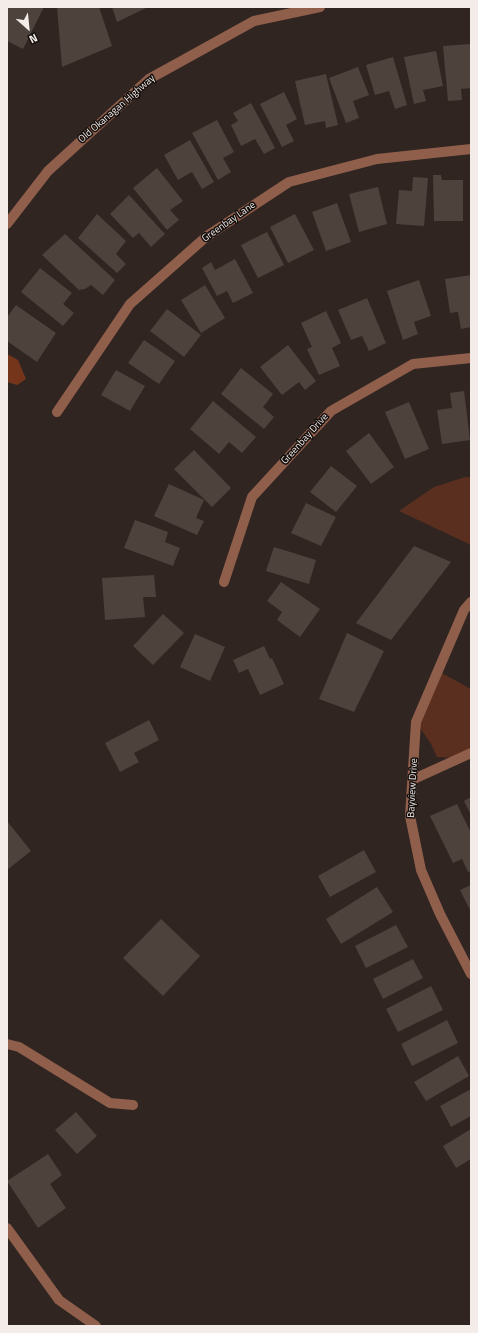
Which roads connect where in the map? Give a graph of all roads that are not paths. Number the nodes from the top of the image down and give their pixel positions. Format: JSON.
{"nodes":[{"id":1,"x":320,"y":7,"type":"edge"},
{"id":2,"x":471,"y":149,"type":"edge"},
{"id":3,"x":7,"y":224,"type":"edge"},
{"id":4,"x":471,"y":358,"type":"edge"},
{"id":5,"x":57,"y":412,"type":"dead end"},
{"id":6,"x":224,"y":582,"type":"dead end"},
{"id":7,"x":471,"y":602,"type":"edge"},
{"id":8,"x":471,"y":753,"type":"edge"},
{"id":9,"x":414,"y":779,"type":"junction"},
{"id":10,"x":471,"y":974,"type":"edge"},
{"id":11,"x":7,"y":1044,"type":"edge"},
{"id":12,"x":133,"y":1105,"type":"dead end"},
{"id":13,"x":7,"y":1228,"type":"edge"},
{"id":14,"x":96,"y":1326,"type":"edge"}],
"edges":[{"from":1,"to":3,"type":"street","name":"Old Okanagan Highway"},
{"from":2,"to":5,"type":"street","name":"Greenbay Lane"},
{"from":4,"to":6,"type":"street","name":"Greenbay Drive"},
{"from":7,"to":9,"type":"street","name":"Bayview Drive"},
{"from":8,"to":9,"type":"street"},
{"from":9,"to":10,"type":"street","name":"Bayview Drive"},
{"from":11,"to":12,"type":"street"},
{"from":13,"to":14,"type":"street"}]}
